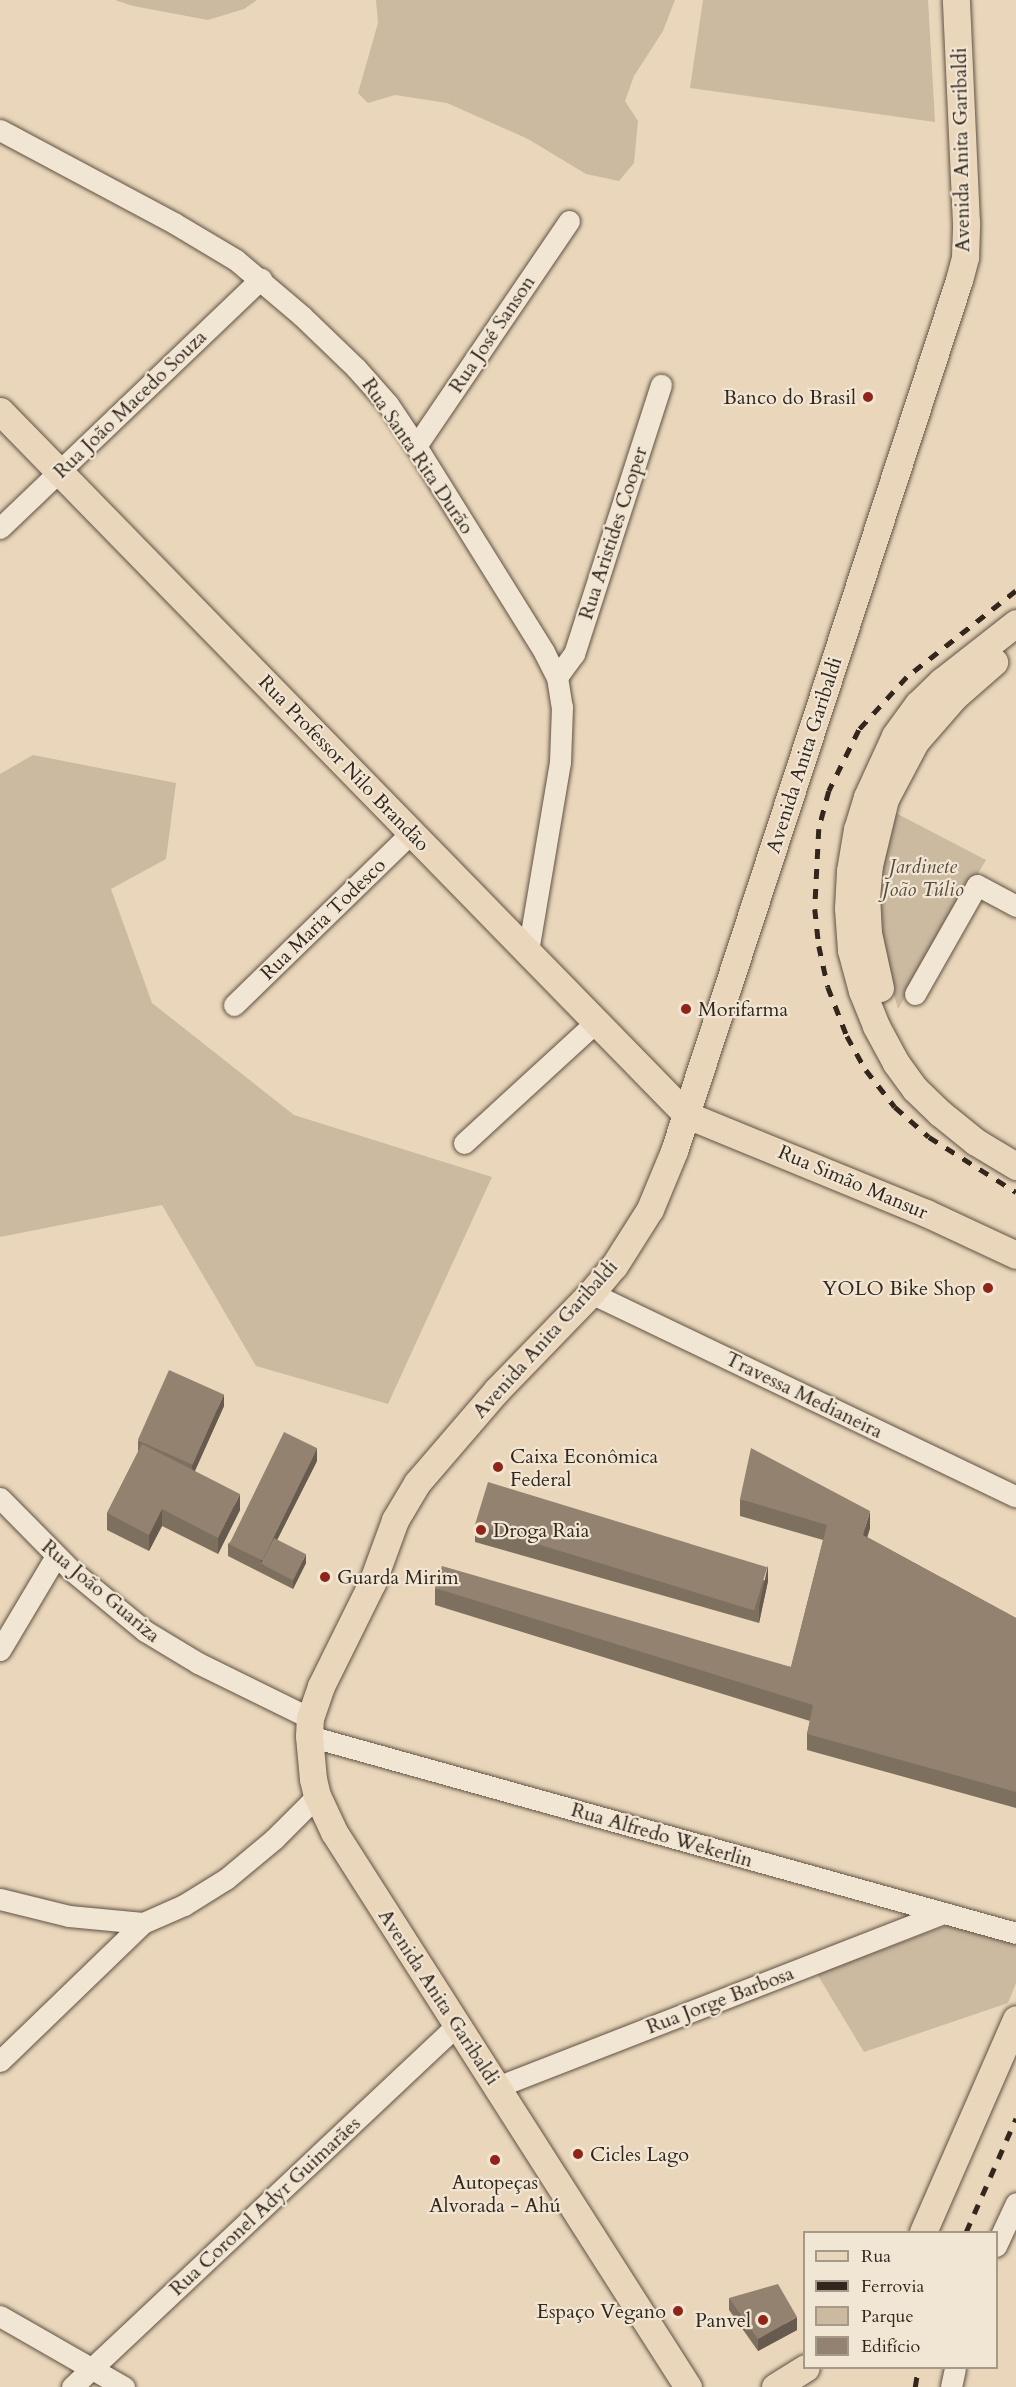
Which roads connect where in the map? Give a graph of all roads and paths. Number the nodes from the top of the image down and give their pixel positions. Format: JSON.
{"nodes":[{"id":1,"x":956,"y":0,"type":"edge"},
{"id":2,"x":0,"y":130,"type":"edge"},
{"id":3,"x":569,"y":221,"type":"dead end"},
{"id":4,"x":261,"y":279,"type":"junction"},
{"id":5,"x":661,"y":385,"type":"dead end"},
{"id":6,"x":0,"y":411,"type":"edge"},
{"id":7,"x":416,"y":446,"type":"junction"},
{"id":8,"x":59,"y":472,"type":"junction"},
{"id":9,"x":0,"y":528,"type":"edge"},
{"id":10,"x":1016,"y":623,"type":"edge"},
{"id":11,"x":1016,"y":644,"type":"edge"},
{"id":12,"x":556,"y":677,"type":"junction"},
{"id":13,"x":411,"y":833,"type":"junction"},
{"id":14,"x":1016,"y":906,"type":"edge"},
{"id":15,"x":528,"y":952,"type":"junction"},
{"id":16,"x":915,"y":994,"type":"dead end"},
{"id":17,"x":234,"y":1005,"type":"dead end"},
{"id":18,"x":596,"y":1022,"type":"junction"},
{"id":19,"x":687,"y":1115,"type":"junction"},
{"id":20,"x":464,"y":1143,"type":"dead end"},
{"id":21,"x":1016,"y":1148,"type":"edge"},
{"id":22,"x":1016,"y":1166,"type":"edge"},
{"id":23,"x":1016,"y":1256,"type":"edge"},
{"id":24,"x":591,"y":1293,"type":"junction"},
{"id":25,"x":1016,"y":1497,"type":"edge"},
{"id":26,"x":0,"y":1498,"type":"edge"},
{"id":27,"x":56,"y":1556,"type":"junction"},
{"id":28,"x":0,"y":1650,"type":"edge"},
{"id":29,"x":309,"y":1727,"type":"junction"},
{"id":30,"x":317,"y":1796,"type":"junction"},
{"id":31,"x":0,"y":1899,"type":"edge"},
{"id":32,"x":943,"y":1913,"type":"junction"},
{"id":33,"x":143,"y":1923,"type":"junction"},
{"id":34,"x":1016,"y":1933,"type":"edge"},
{"id":35,"x":1016,"y":2019,"type":"edge"},
{"id":36,"x":458,"y":2025,"type":"junction"},
{"id":37,"x":0,"y":2061,"type":"edge"},
{"id":38,"x":497,"y":2087,"type":"junction"},
{"id":39,"x":1016,"y":2203,"type":"edge"},
{"id":40,"x":923,"y":2231,"type":"edge"},
{"id":41,"x":998,"y":2242,"type":"edge"},
{"id":42,"x":0,"y":2316,"type":"edge"},
{"id":43,"x":92,"y":2368,"type":"junction"},
{"id":44,"x":803,"y":2369,"type":"edge"},
{"id":45,"x":955,"y":2369,"type":"edge"},
{"id":46,"x":72,"y":2387,"type":"edge"},
{"id":47,"x":124,"y":2387,"type":"edge"},
{"id":48,"x":688,"y":2387,"type":"edge"},
{"id":49,"x":775,"y":2387,"type":"edge"},
{"id":50,"x":951,"y":2387,"type":"edge"}],
"edges":[{"from":1,"to":19,"type":"main road","name":"Avenida Anita Garibaldi"},
{"from":2,"to":4,"type":"street","name":"Rua Santa Rita Durão"},
{"from":3,"to":7,"type":"street","name":"Rua José Sanson"},
{"from":4,"to":7,"type":"street","name":"Rua Santa Rita Durão"},
{"from":4,"to":8,"type":"street","name":"Rua João Macedo Souza"},
{"from":5,"to":12,"type":"street","name":"Rua Aristides Cooper"},
{"from":6,"to":8,"type":"main road","name":"Rua Professor Nilo Brandão"},
{"from":7,"to":12,"type":"street","name":"Rua Santa Rita Durão"},
{"from":8,"to":9,"type":"street","name":"Rua João Macedo Souza"},
{"from":8,"to":13,"type":"main road","name":"Rua Professor Nilo Brandão"},
{"from":10,"to":22,"type":"main road"},
{"from":11,"to":21,"type":"main road"},
{"from":12,"to":15,"type":"street","name":"Rua Santa Rita Durão"},
{"from":13,"to":15,"type":"main road","name":"Rua Professor Nilo Brandão"},
{"from":13,"to":17,"type":"street","name":"Rua Maria Todesco"},
{"from":14,"to":16,"type":"street"},
{"from":15,"to":18,"type":"main road","name":"Rua Professor Nilo Brandão"},
{"from":18,"to":19,"type":"main road","name":"Rua Professor Nilo Brandão"},
{"from":18,"to":20,"type":"street"},
{"from":19,"to":23,"type":"main road","name":"Rua Simão Mansur"},
{"from":19,"to":24,"type":"main road","name":"Avenida Anita Garibaldi"},
{"from":24,"to":25,"type":"street","name":"Travessa Medianeira"},
{"from":24,"to":29,"type":"main road","name":"Avenida Anita Garibaldi"},
{"from":26,"to":27,"type":"street","name":"Rua João Guariza"},
{"from":27,"to":28,"type":"street"},
{"from":27,"to":29,"type":"street","name":"Rua João Guariza"},
{"from":29,"to":30,"type":"main road","name":"Avenida Anita Garibaldi"},
{"from":29,"to":32,"type":"street","name":"Rua Alfredo Wekerlin"},
{"from":30,"to":33,"type":"street"},
{"from":30,"to":36,"type":"main road","name":"Avenida Anita Garibaldi"},
{"from":31,"to":33,"type":"street"},
{"from":32,"to":34,"type":"street","name":"Rua Alfredo Wekerlin"},
{"from":32,"to":38,"type":"street","name":"Rua Jorge Barbosa"},
{"from":33,"to":37,"type":"street"},
{"from":35,"to":40,"type":"main road"},
{"from":36,"to":38,"type":"main road","name":"Avenida Anita Garibaldi"},
{"from":36,"to":43,"type":"street","name":"Rua Coronel Adyr Guimarães"},
{"from":38,"to":48,"type":"main road","name":"Avenida Anita Garibaldi"},
{"from":39,"to":41,"type":"street"},
{"from":42,"to":43,"type":"street"},
{"from":43,"to":46,"type":"street","name":"Rua Coronel Adyr Guimarães"},
{"from":43,"to":47,"type":"street"},
{"from":44,"to":49,"type":"main road"},
{"from":45,"to":50,"type":"street"}]}
